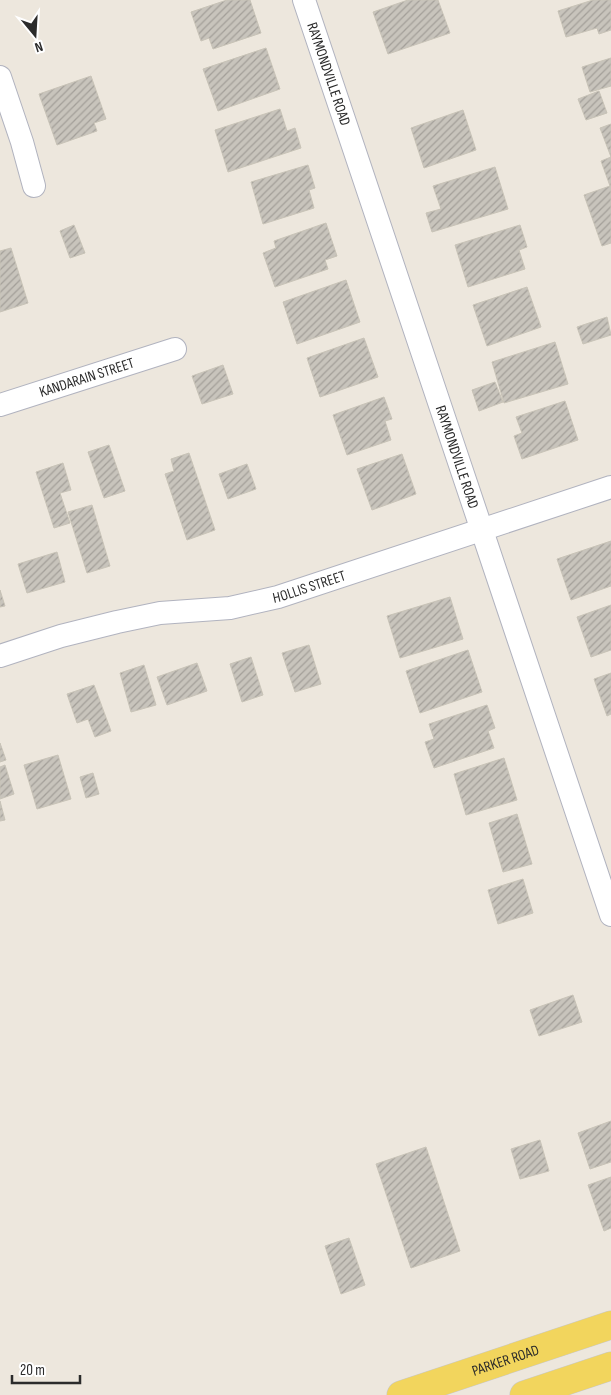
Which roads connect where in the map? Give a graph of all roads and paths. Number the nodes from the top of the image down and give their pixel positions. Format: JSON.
{"nodes":[{"id":1,"x":304,"y":0,"type":"edge"},
{"id":2,"x":0,"y":77,"type":"edge"},
{"id":3,"x":34,"y":186,"type":"dead end"},
{"id":4,"x":175,"y":349,"type":"dead end"},
{"id":5,"x":0,"y":405,"type":"edge"},
{"id":6,"x":611,"y":487,"type":"edge"},
{"id":7,"x":481,"y":531,"type":"junction"},
{"id":8,"x":0,"y":656,"type":"edge"},
{"id":9,"x":611,"y":915,"type":"edge"},
{"id":10,"x":611,"y":1325,"type":"edge"},
{"id":11,"x":611,"y":1366,"type":"edge"},
{"id":12,"x":405,"y":1394,"type":"edge"},
{"id":13,"x":524,"y":1395,"type":"edge"}],
"edges":[{"from":1,"to":7,"type":"street","name":"RAYMONDVILLE ROAD"},
{"from":2,"to":3,"type":"street"},
{"from":4,"to":5,"type":"street","name":"KANDARAIN STREET"},
{"from":6,"to":7,"type":"street","name":"HOLLIS STREET"},
{"from":7,"to":8,"type":"street","name":"HOLLIS STREET"},
{"from":7,"to":9,"type":"street","name":"RAYMONDVILLE ROAD"},
{"from":10,"to":12,"type":"main road","name":"PARKER ROAD"},
{"from":11,"to":13,"type":"main road"}]}
